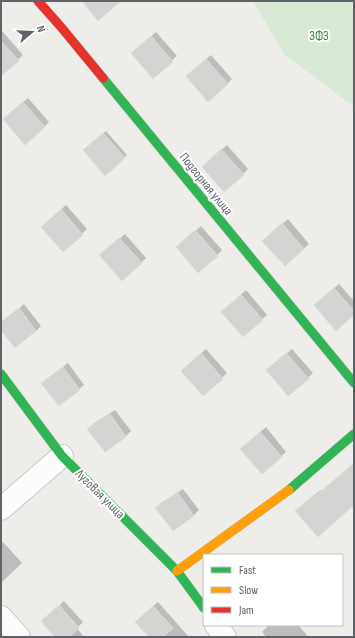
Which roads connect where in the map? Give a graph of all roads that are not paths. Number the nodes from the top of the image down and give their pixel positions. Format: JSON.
{"nodes":[{"id":1,"x":38,"y":1,"type":"edge"},
{"id":2,"x":1,"y":374,"type":"edge"},
{"id":3,"x":354,"y":383,"type":"edge"},
{"id":4,"x":354,"y":434,"type":"edge"},
{"id":5,"x":62,"y":456,"type":"junction"},
{"id":6,"x":1,"y":509,"type":"edge"},
{"id":7,"x":176,"y":571,"type":"junction"},
{"id":8,"x":203,"y":607,"type":"edge"},
{"id":9,"x":1,"y":617,"type":"edge"},
{"id":10,"x":217,"y":626,"type":"edge"},
{"id":11,"x":19,"y":637,"type":"edge"},
{"id":12,"x":225,"y":637,"type":"edge"}],
"edges":[{"from":1,"to":3,"type":"street","name":"Подгорная улица"},
{"from":2,"to":5,"type":"street","name":"Луговая улица"},
{"from":4,"to":7,"type":"street"},
{"from":5,"to":6,"type":"street"},
{"from":5,"to":7,"type":"street","name":"Луговая улица"},
{"from":7,"to":8,"type":"street","name":"Луговая улица"},
{"from":9,"to":11,"type":"street"},
{"from":10,"to":12,"type":"street"}]}
